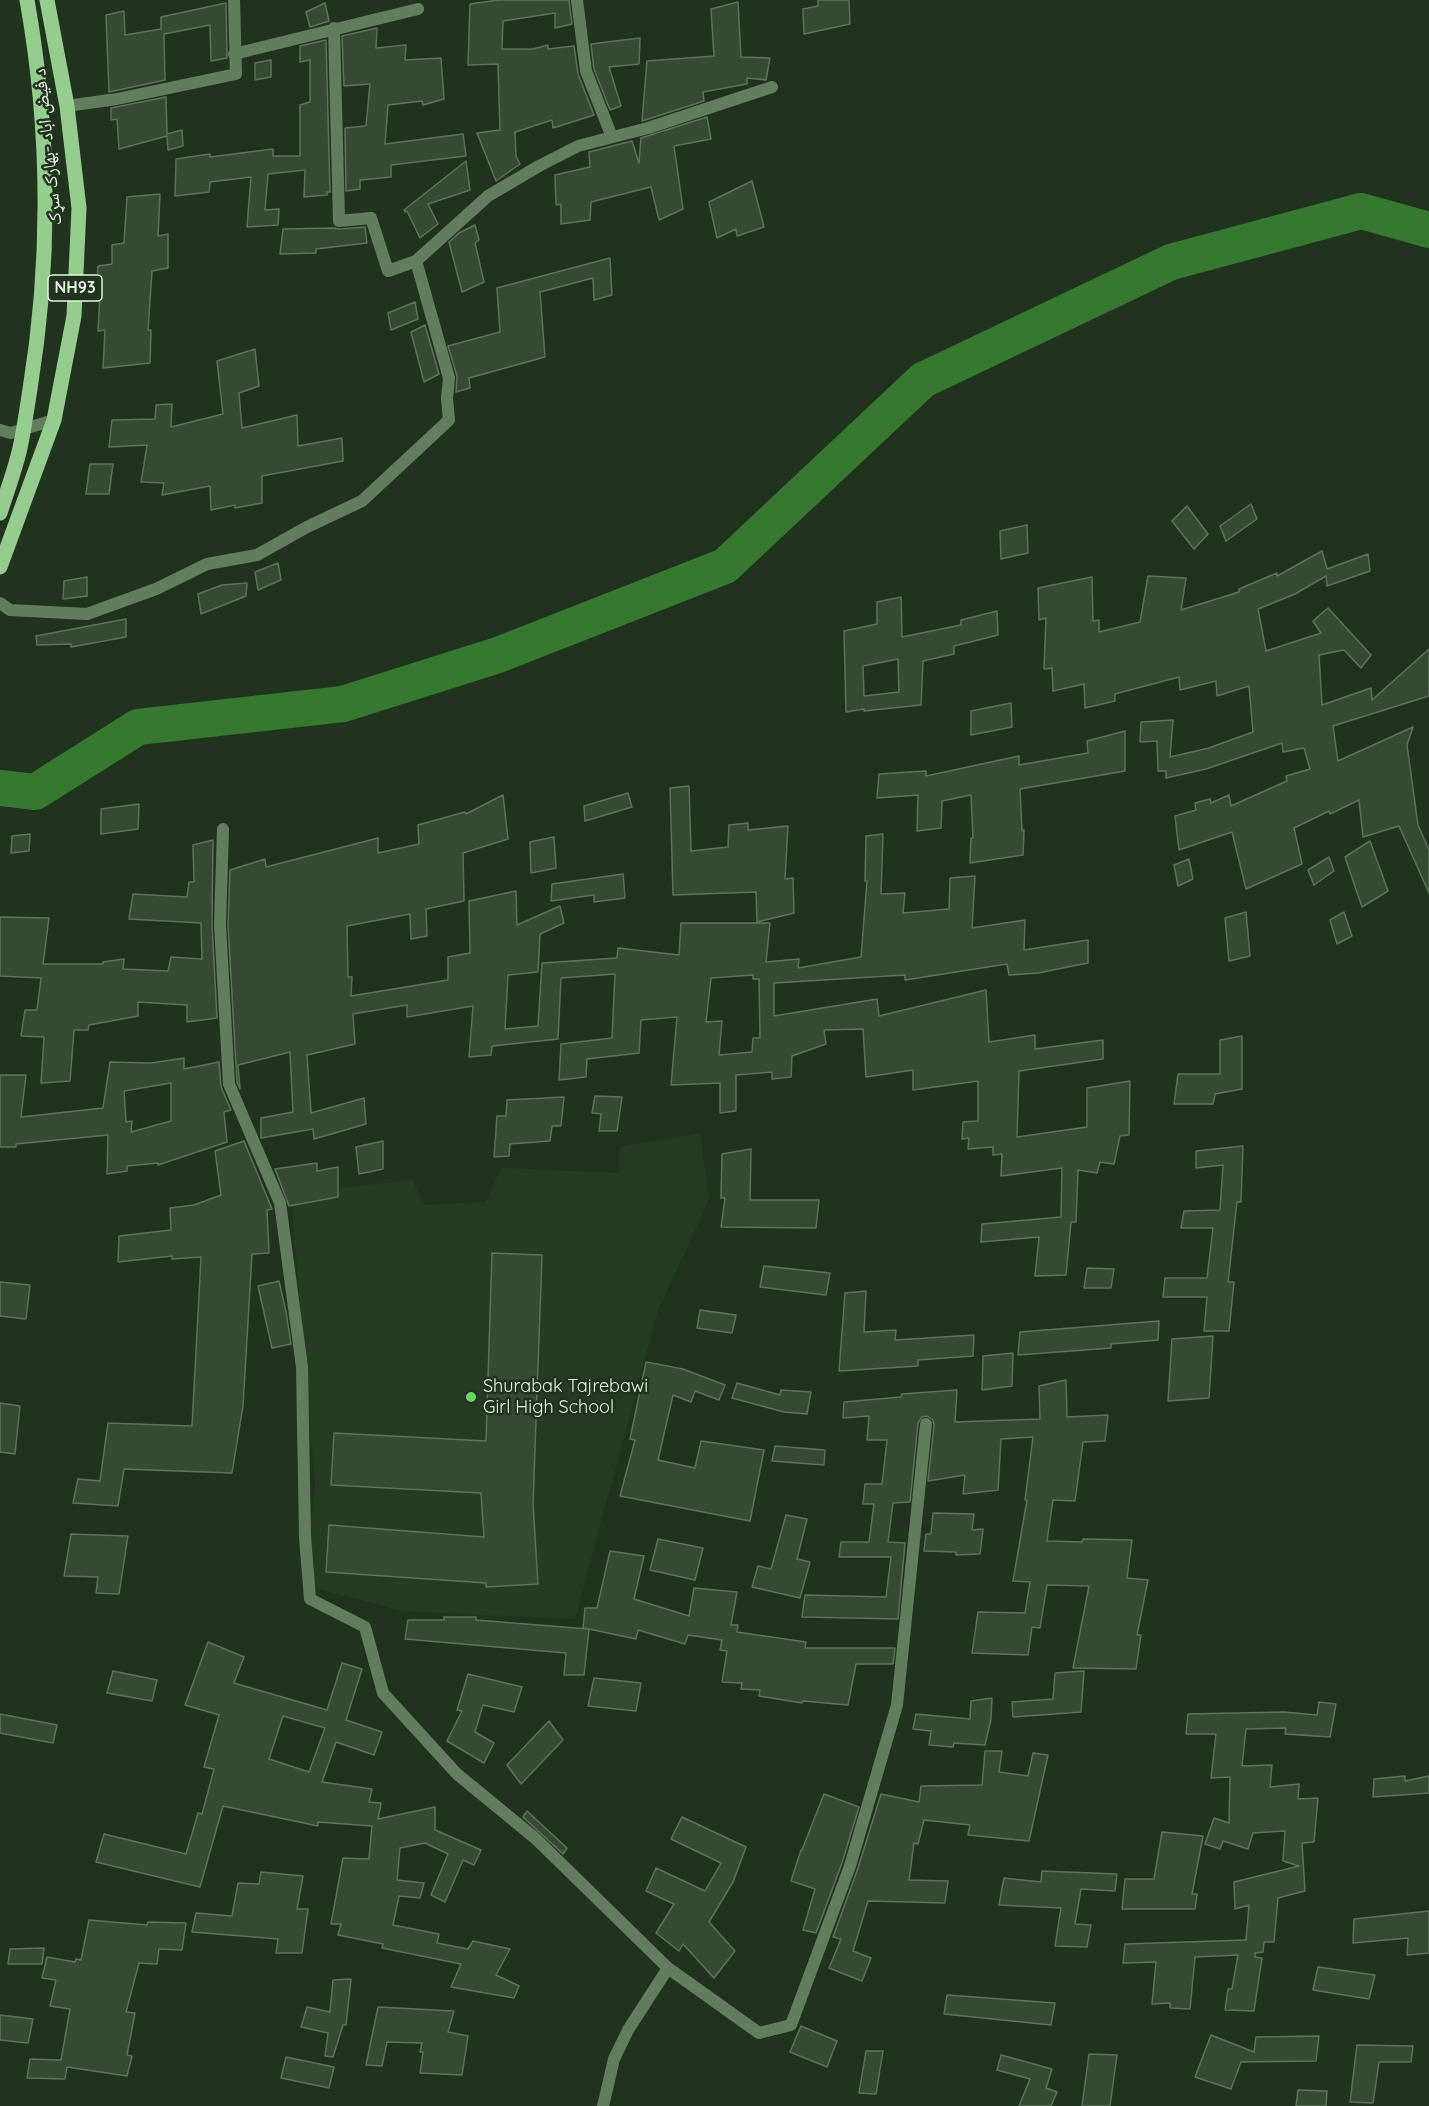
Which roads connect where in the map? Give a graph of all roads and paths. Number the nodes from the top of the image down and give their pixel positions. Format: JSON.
{"nodes":[{"id":1,"x":27,"y":0,"type":"edge"},
{"id":2,"x":47,"y":0,"type":"edge"},
{"id":3,"x":234,"y":0,"type":"edge"},
{"id":4,"x":577,"y":0,"type":"edge"},
{"id":5,"x":418,"y":9,"type":"dead end"},
{"id":6,"x":334,"y":28,"type":"junction"},
{"id":7,"x":234,"y":54,"type":"junction"},
{"id":8,"x":772,"y":87,"type":"dead end"},
{"id":9,"x":67,"y":106,"type":"junction"},
{"id":10,"x":612,"y":137,"type":"junction"},
{"id":11,"x":416,"y":261,"type":"junction"},
{"id":12,"x":54,"y":420,"type":"junction"},
{"id":13,"x":23,"y":429,"type":"junction"},
{"id":14,"x":0,"y":430,"type":"edge"},
{"id":15,"x":0,"y":513,"type":"edge"},
{"id":16,"x":0,"y":567,"type":"edge"},
{"id":17,"x":0,"y":603,"type":"edge"},
{"id":18,"x":223,"y":829,"type":"dead end"},
{"id":19,"x":926,"y":1424,"type":"dead end"},
{"id":20,"x":668,"y":1968,"type":"junction"},
{"id":21,"x":603,"y":2106,"type":"edge"}],
"edges":[{"from":1,"to":13,"type":"main road","name":"د فیض اباد -بهارک سړک","number":"NH93"},
{"from":2,"to":9,"type":"main road","name":"د فیض اباد -بهارک سړک","number":"NH93"},
{"from":3,"to":7,"type":"street"},
{"from":4,"to":10,"type":"street"},
{"from":5,"to":6,"type":"street"},
{"from":6,"to":7,"type":"street"},
{"from":6,"to":11,"type":"street"},
{"from":7,"to":9,"type":"street"},
{"from":8,"to":10,"type":"street"},
{"from":9,"to":12,"type":"main road","name":"د فیض اباد -بهارک سړک","number":"NH93"},
{"from":10,"to":11,"type":"street"},
{"from":11,"to":17,"type":"street"},
{"from":12,"to":13,"type":"street"},
{"from":12,"to":16,"type":"main road","name":"د فیض اباد -بهارک سړک","number":"NH93"},
{"from":13,"to":14,"type":"street"},
{"from":13,"to":15,"type":"main road","name":"د فیض اباد -بهارک سړک","number":"NH93"},
{"from":18,"to":20,"type":"street"},
{"from":19,"to":20,"type":"street"},
{"from":20,"to":21,"type":"street"}]}
